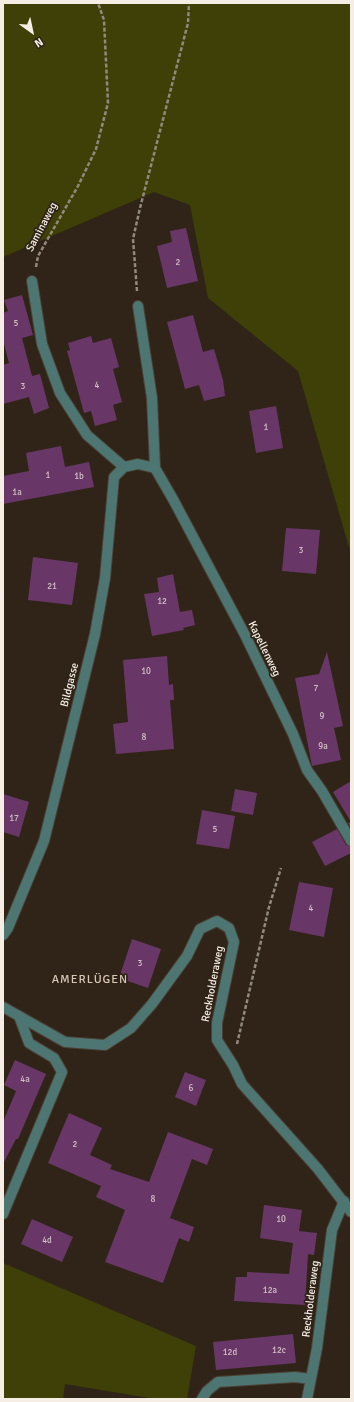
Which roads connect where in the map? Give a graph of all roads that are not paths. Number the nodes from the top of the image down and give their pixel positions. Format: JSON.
{"nodes":[{"id":1,"x":32,"y":281,"type":"road end"},
{"id":2,"x":138,"y":306,"type":"road end"},
{"id":3,"x":124,"y":467,"type":"junction"},
{"id":4,"x":156,"y":468,"type":"junction"},
{"id":5,"x":351,"y":841,"type":"edge"},
{"id":6,"x":3,"y":935,"type":"edge"},
{"id":7,"x":3,"y":1007,"type":"edge"},
{"id":8,"x":19,"y":1016,"type":"junction"},
{"id":9,"x":344,"y":1201,"type":"junction"},
{"id":10,"x":351,"y":1212,"type":"edge"},
{"id":11,"x":3,"y":1214,"type":"edge"},
{"id":12,"x":311,"y":1379,"type":"junction"},
{"id":13,"x":202,"y":1399,"type":"edge"},
{"id":14,"x":307,"y":1399,"type":"edge"}],
"edges":[{"from":1,"to":3,"type":"street"},
{"from":2,"to":4,"type":"street"},
{"from":3,"to":4,"type":"street"},
{"from":3,"to":6,"type":"street","name":"Bildgasse"},
{"from":4,"to":5,"type":"street","name":"Kapellenweg"},
{"from":7,"to":8,"type":"street","name":"Reckholderaweg"},
{"from":8,"to":9,"type":"street","name":"Reckholderaweg"},
{"from":8,"to":11,"type":"street"},
{"from":9,"to":10,"type":"street","name":"Reckholderaweg"},
{"from":9,"to":12,"type":"street","name":"Reckholderaweg"},
{"from":12,"to":13,"type":"street"},
{"from":12,"to":14,"type":"street","name":"Reckholderaweg"}]}
